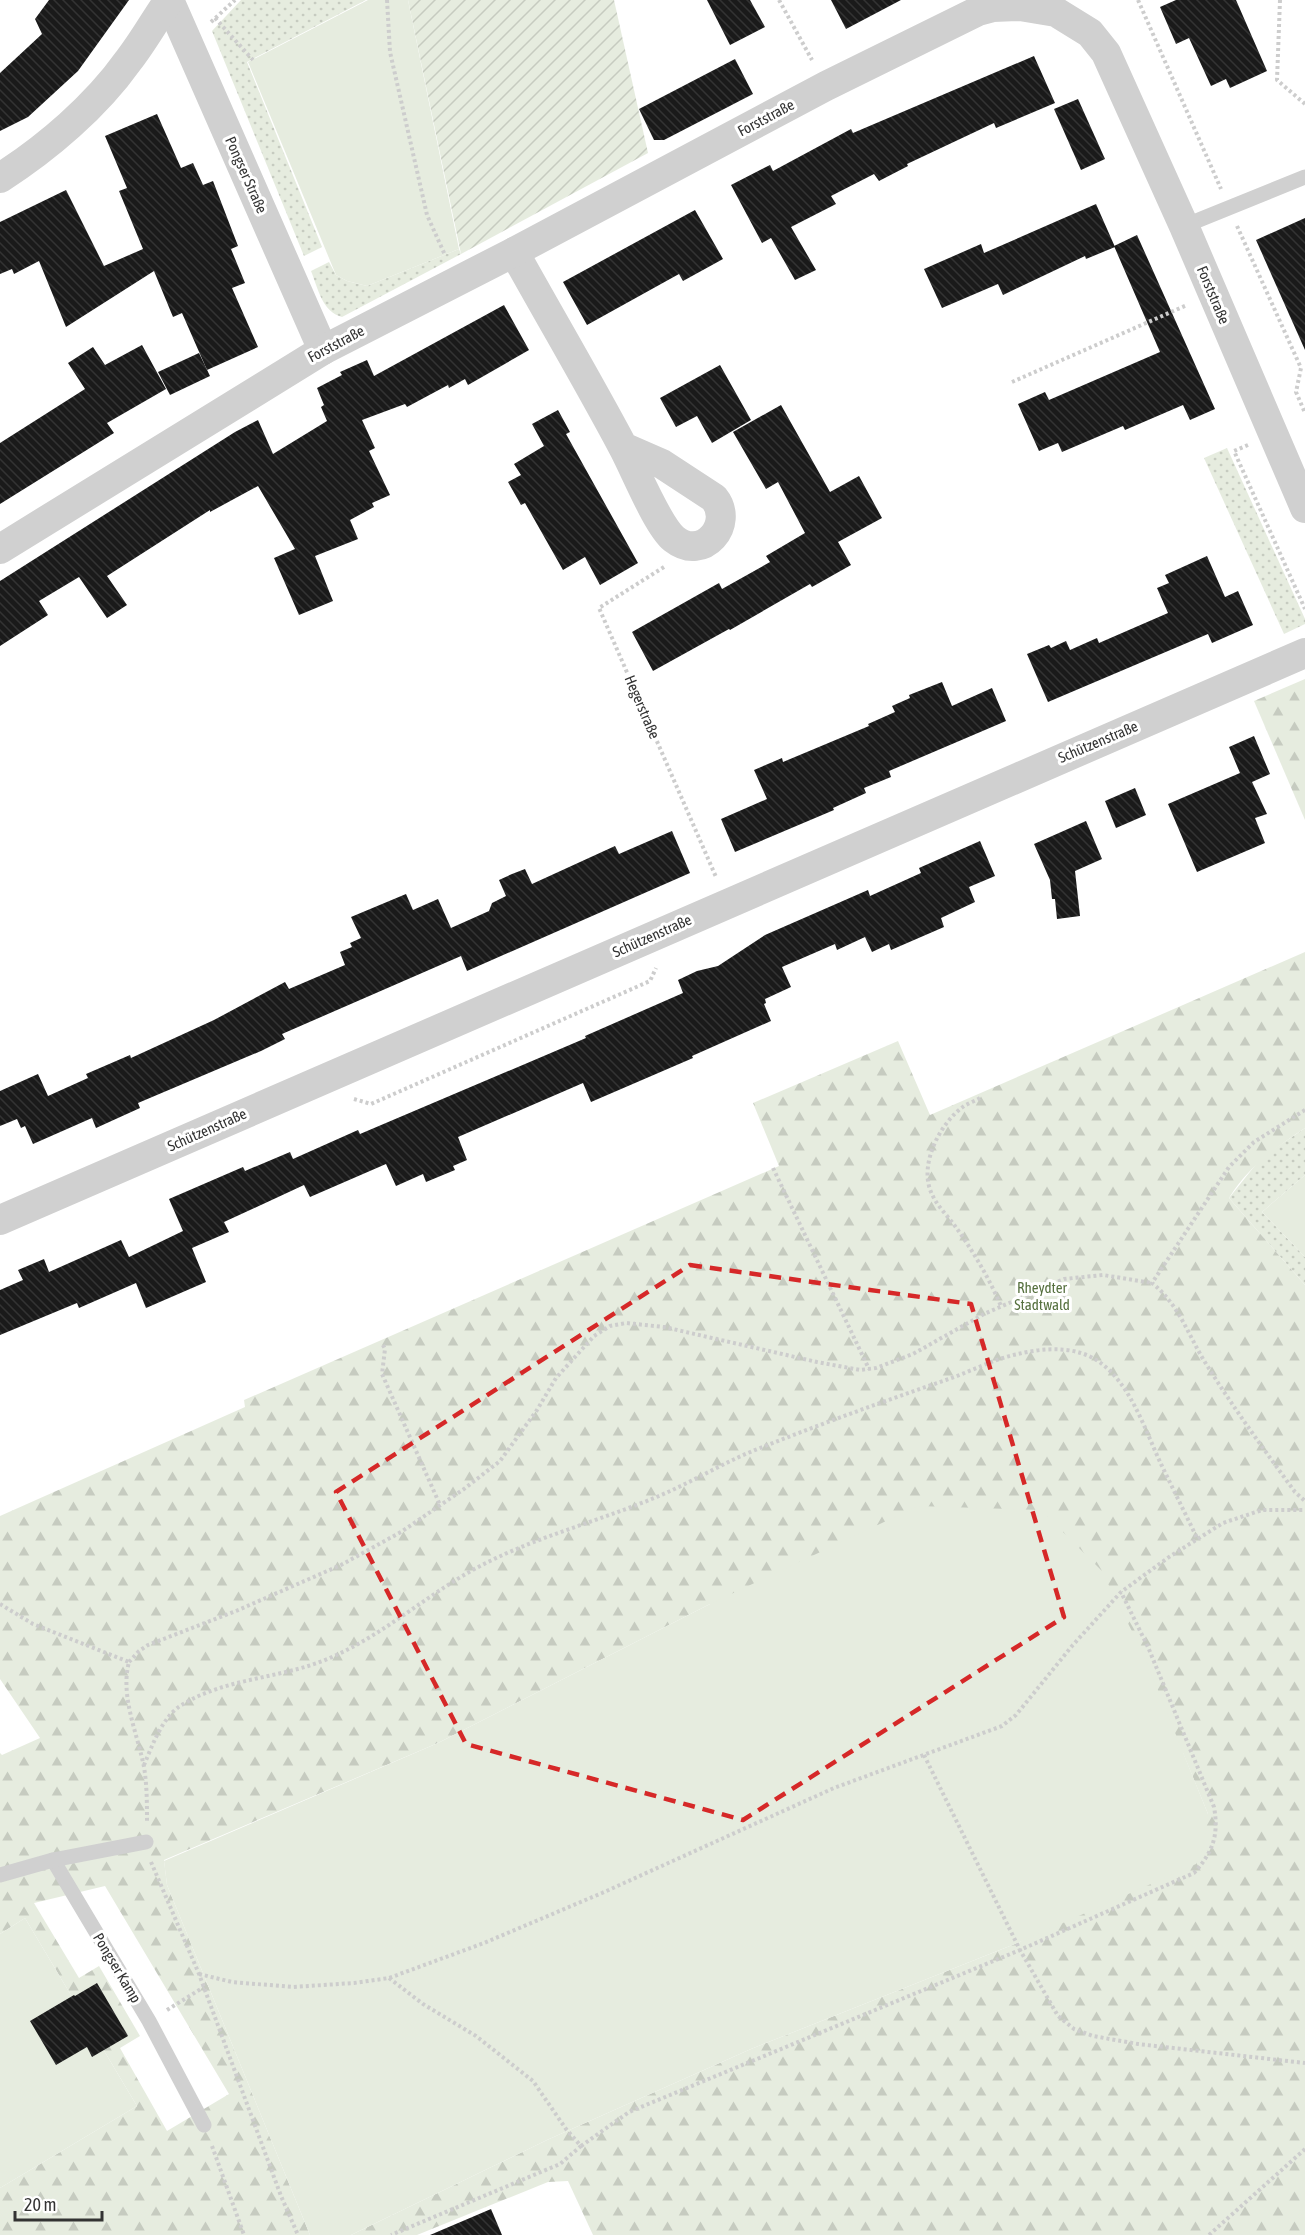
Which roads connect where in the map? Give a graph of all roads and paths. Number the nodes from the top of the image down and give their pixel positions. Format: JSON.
{"nodes":[{"id":1,"x":169,"y":0,"type":"edge"},
{"id":2,"x":387,"y":0,"type":"edge"},
{"id":3,"x":779,"y":0,"type":"edge"},
{"id":4,"x":1138,"y":0,"type":"edge"},
{"id":5,"x":1280,"y":0,"type":"edge"},
{"id":6,"x":1058,"y":6,"type":"edge"},
{"id":7,"x":215,"y":18,"type":"dead end"},
{"id":8,"x":253,"y":60,"type":"dead end"},
{"id":9,"x":826,"y":86,"type":"junction"},
{"id":10,"x":1305,"y":104,"type":"edge"},
{"id":11,"x":1305,"y":177,"type":"edge"},
{"id":12,"x":0,"y":178,"type":"edge"},
{"id":13,"x":1229,"y":208,"type":"junction"},
{"id":14,"x":1184,"y":226,"type":"junction"},
{"id":15,"x":514,"y":252,"type":"junction"},
{"id":16,"x":463,"y":278,"type":"junction"},
{"id":17,"x":1213,"y":294,"type":"junction"},
{"id":18,"x":323,"y":350,"type":"junction"},
{"id":19,"x":1012,"y":382,"type":"dead end"},
{"id":20,"x":1305,"y":413,"type":"edge"},
{"id":21,"x":1272,"y":433,"type":"junction"},
{"id":22,"x":623,"y":447,"type":"junction"},
{"id":23,"x":1305,"y":508,"type":"edge"},
{"id":24,"x":681,"y":544,"type":"junction"},
{"id":25,"x":0,"y":549,"type":"edge"},
{"id":26,"x":1305,"y":609,"type":"edge"},
{"id":27,"x":1305,"y":653,"type":"edge"},
{"id":28,"x":726,"y":903,"type":"junction"},
{"id":29,"x":980,"y":1098,"type":"dead end"},
{"id":30,"x":1305,"y":1110,"type":"edge"},
{"id":31,"x":773,"y":1168,"type":"dead end"},
{"id":32,"x":0,"y":1220,"type":"edge"},
{"id":33,"x":1152,"y":1283,"type":"junction"},
{"id":34,"x":1001,"y":1306,"type":"junction"},
{"id":35,"x":383,"y":1345,"type":"dead end"},
{"id":36,"x":869,"y":1369,"type":"junction"},
{"id":37,"x":1305,"y":1501,"type":"edge"},
{"id":38,"x":440,"y":1504,"type":"junction"},
{"id":39,"x":1305,"y":1510,"type":"edge"},
{"id":40,"x":1197,"y":1538,"type":"junction"},
{"id":41,"x":1121,"y":1592,"type":"junction"},
{"id":42,"x":0,"y":1604,"type":"edge"},
{"id":43,"x":129,"y":1662,"type":"junction"},
{"id":44,"x":924,"y":1755,"type":"junction"},
{"id":45,"x":144,"y":1765,"type":"junction"},
{"id":46,"x":146,"y":1842,"type":"junction"},
{"id":47,"x":53,"y":1860,"type":"junction"},
{"id":48,"x":0,"y":1875,"type":"edge"},
{"id":49,"x":1020,"y":1950,"type":"junction"},
{"id":50,"x":199,"y":1974,"type":"junction"},
{"id":51,"x":389,"y":1978,"type":"junction"},
{"id":52,"x":204,"y":1987,"type":"junction"},
{"id":53,"x":149,"y":2021,"type":"junction"},
{"id":54,"x":1305,"y":2063,"type":"edge"},
{"id":55,"x":204,"y":2125,"type":"joint"},
{"id":56,"x":581,"y":2146,"type":"junction"},
{"id":57,"x":1305,"y":2149,"type":"edge"},
{"id":58,"x":244,"y":2235,"type":"edge"},
{"id":59,"x":298,"y":2235,"type":"edge"},
{"id":60,"x":391,"y":2235,"type":"edge"},
{"id":61,"x":1209,"y":2235,"type":"edge"}],
"edges":[{"from":1,"to":12,"type":"street","name":"Pongser Straße"},
{"from":1,"to":18,"type":"street","name":"Pongser Straße"},
{"from":2,"to":16,"type":"path"},
{"from":3,"to":9,"type":"path"},
{"from":4,"to":13,"type":"path"},
{"from":5,"to":10,"type":"path"},
{"from":6,"to":9,"type":"street","name":"Forststraße"},
{"from":6,"to":14,"type":"street","name":"Forststraße"},
{"from":7,"to":8,"type":"path"},
{"from":9,"to":15,"type":"street","name":"Forststraße"},
{"from":11,"to":13,"type":"lane"},
{"from":13,"to":14,"type":"lane"},
{"from":13,"to":20,"type":"path"},
{"from":14,"to":17,"type":"street","name":"Forststraße"},
{"from":15,"to":16,"type":"street","name":"Forststraße"},
{"from":15,"to":22,"type":"street"},
{"from":16,"to":18,"type":"street","name":"Forststraße"},
{"from":17,"to":19,"type":"path"},
{"from":17,"to":21,"type":"street","name":"Forststraße"},
{"from":18,"to":25,"type":"street","name":"Forststraße"},
{"from":21,"to":23,"type":"street","name":"Forststraße"},
{"from":21,"to":26,"type":"path"},
{"from":22,"to":24,"type":"street"},
{"from":22,"to":24,"type":"street"},
{"from":24,"to":28,"type":"path","name":"Hegerstraße"},
{"from":27,"to":28,"type":"street","name":"Schützenstraße"},
{"from":28,"to":32,"type":"street","name":"Schützenstraße"},
{"from":29,"to":34,"type":"path"},
{"from":30,"to":33,"type":"path"},
{"from":31,"to":36,"type":"path"},
{"from":33,"to":34,"type":"path"},
{"from":33,"to":37,"type":"path"},
{"from":34,"to":36,"type":"path"},
{"from":35,"to":38,"type":"path"},
{"from":36,"to":38,"type":"path"},
{"from":38,"to":43,"type":"path"},
{"from":39,"to":40,"type":"path"},
{"from":40,"to":41,"type":"path"},
{"from":40,"to":45,"type":"path"},
{"from":41,"to":44,"type":"path"},
{"from":41,"to":49,"type":"path"},
{"from":42,"to":43,"type":"path"},
{"from":43,"to":45,"type":"path"},
{"from":44,"to":49,"type":"path"},
{"from":44,"to":51,"type":"path"},
{"from":45,"to":46,"type":"path"},
{"from":46,"to":47,"type":"lane"},
{"from":46,"to":50,"type":"path"},
{"from":47,"to":48,"type":"lane"},
{"from":47,"to":53,"type":"lane","name":"Pongser Kamp"},
{"from":49,"to":54,"type":"path"},
{"from":49,"to":56,"type":"path"},
{"from":50,"to":51,"type":"path"},
{"from":50,"to":52,"type":"path"},
{"from":51,"to":56,"type":"path"},
{"from":52,"to":53,"type":"path"},
{"from":52,"to":59,"type":"path"},
{"from":53,"to":55,"type":"lane","name":"Pongser Kamp"},
{"from":55,"to":58,"type":"path"},
{"from":56,"to":60,"type":"path"},
{"from":57,"to":61,"type":"path"}]}
